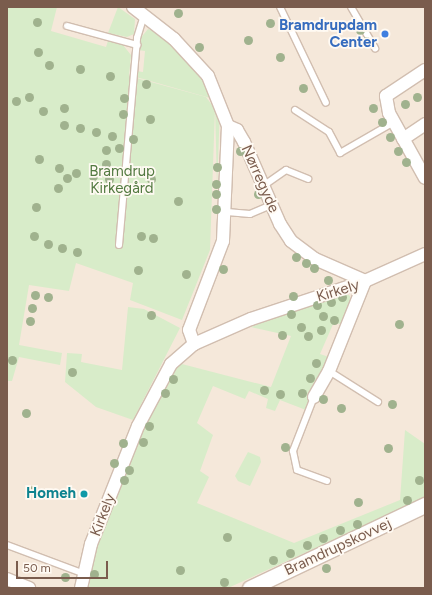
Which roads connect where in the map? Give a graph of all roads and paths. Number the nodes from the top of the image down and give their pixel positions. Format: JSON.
{"nodes":[{"id":1,"x":133,"y":7,"type":"edge"},
{"id":2,"x":280,"y":7,"type":"edge"},
{"id":3,"x":352,"y":7,"type":"edge"},
{"id":4,"x":144,"y":15,"type":"junction"},
{"id":5,"x":67,"y":26,"type":"dead end"},
{"id":6,"x":136,"y":45,"type":"junction"},
{"id":7,"x":375,"y":48,"type":"dead end"},
{"id":8,"x":425,"y":70,"type":"edge"},
{"id":9,"x":326,"y":103,"type":"dead end"},
{"id":10,"x":294,"y":110,"type":"dead end"},
{"id":11,"x":394,"y":122,"type":"junction"},
{"id":12,"x":425,"y":124,"type":"edge"},
{"id":13,"x":228,"y":126,"type":"junction"},
{"id":14,"x":403,"y":139,"type":"junction"},
{"id":15,"x":425,"y":178,"type":"edge"},
{"id":16,"x":308,"y":179,"type":"dead end"},
{"id":17,"x":263,"y":186,"type":"junction"},
{"id":18,"x":271,"y":205,"type":"junction"},
{"id":19,"x":227,"y":212,"type":"junction"},
{"id":20,"x":119,"y":245,"type":"dead end"},
{"id":21,"x":425,"y":254,"type":"edge"},
{"id":22,"x":365,"y":281,"type":"junction"},
{"id":23,"x":194,"y":344,"type":"junction"},
{"id":24,"x":329,"y":371,"type":"junction"},
{"id":25,"x":314,"y":397,"type":"joint"},
{"id":26,"x":378,"y":402,"type":"dead end"},
{"id":27,"x":327,"y":481,"type":"dead end"},
{"id":28,"x":425,"y":505,"type":"edge"},
{"id":29,"x":7,"y":545,"type":"edge"},
{"id":30,"x":82,"y":572,"type":"junction"},
{"id":31,"x":7,"y":579,"type":"edge"},
{"id":32,"x":29,"y":588,"type":"edge"},
{"id":33,"x":81,"y":588,"type":"edge"},
{"id":34,"x":251,"y":588,"type":"edge"}],
"edges":[{"from":1,"to":4,"type":"street","name":"Nørregyde"},
{"from":2,"to":9,"type":"lane"},
{"from":3,"to":7,"type":"lane"},
{"from":4,"to":6,"type":"lane"},
{"from":4,"to":13,"type":"street","name":"Nørregyde"},
{"from":5,"to":6,"type":"lane"},
{"from":6,"to":20,"type":"lane"},
{"from":8,"to":11,"type":"street"},
{"from":10,"to":11,"type":"lane"},
{"from":11,"to":14,"type":"street"},
{"from":12,"to":14,"type":"street"},
{"from":13,"to":17,"type":"street","name":"Nørregyde"},
{"from":13,"to":19,"type":"street"},
{"from":14,"to":15,"type":"street"},
{"from":16,"to":17,"type":"lane"},
{"from":17,"to":18,"type":"street","name":"Nørregyde"},
{"from":18,"to":19,"type":"lane"},
{"from":18,"to":22,"type":"street","name":"Nørregyde"},
{"from":19,"to":23,"type":"street"},
{"from":21,"to":22,"type":"street"},
{"from":22,"to":23,"type":"street","name":"Kirkely"},
{"from":22,"to":24,"type":"street","name":"Kirkely"},
{"from":23,"to":30,"type":"street","name":"Kirkely"},
{"from":24,"to":25,"type":"street","name":"Kirkely"},
{"from":24,"to":26,"type":"lane"},
{"from":25,"to":27,"type":"lane"},
{"from":28,"to":34,"type":"street","name":"Bramdrupskovvej"},
{"from":29,"to":30,"type":"lane"},
{"from":30,"to":33,"type":"street","name":"Kirkely"},
{"from":31,"to":32,"type":"street"}]}
